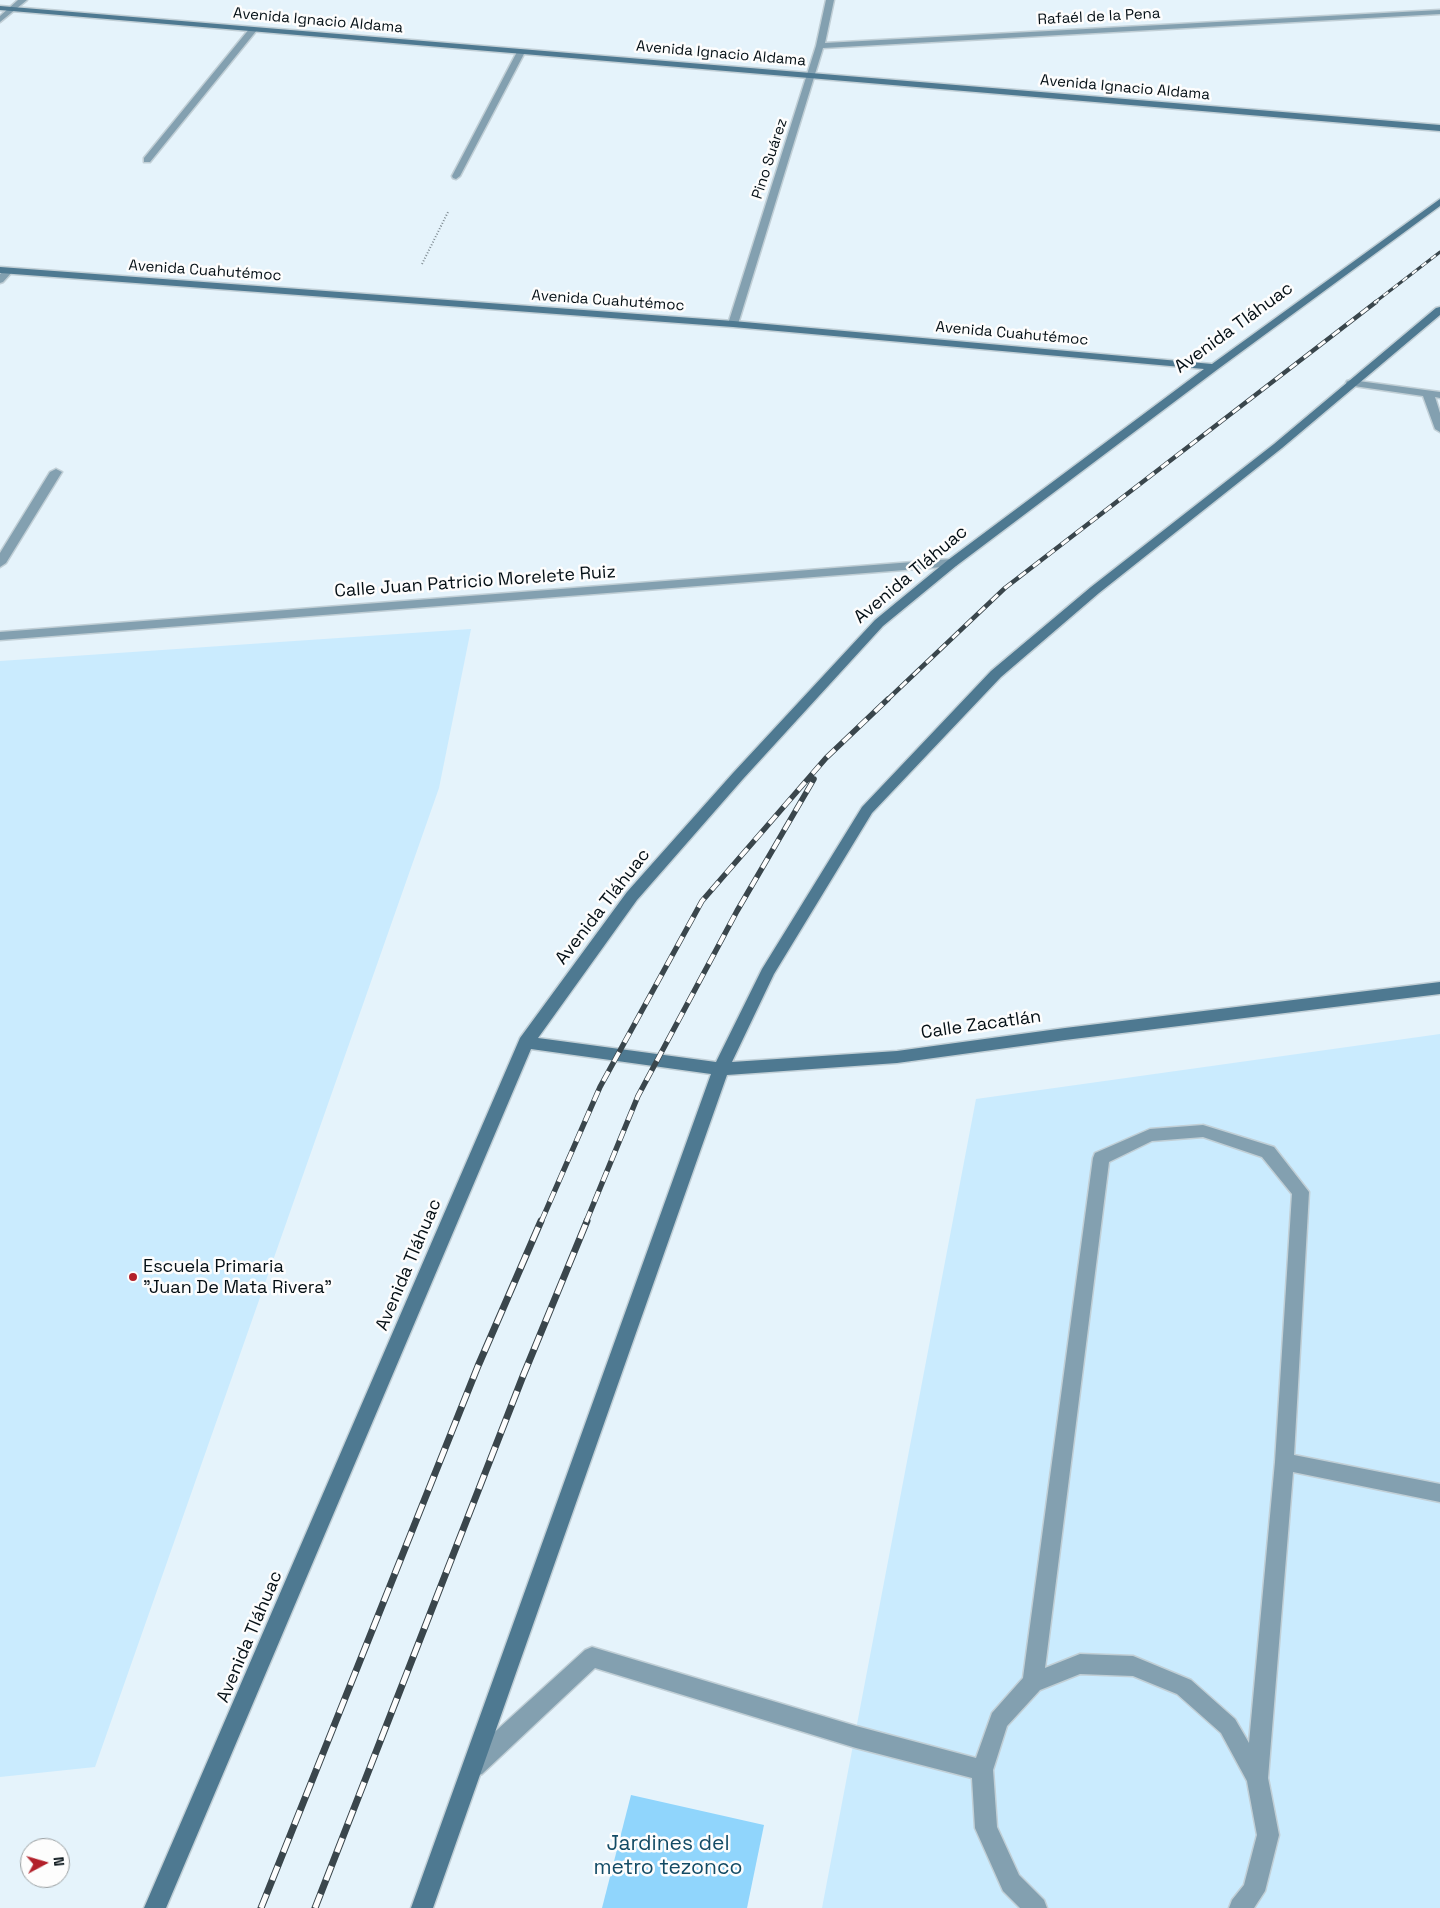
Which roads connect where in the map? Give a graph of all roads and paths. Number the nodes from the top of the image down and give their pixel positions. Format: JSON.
{"nodes":[{"id":1,"x":23,"y":0,"type":"edge"},
{"id":2,"x":830,"y":0,"type":"edge"},
{"id":3,"x":0,"y":8,"type":"edge"},
{"id":4,"x":12,"y":9,"type":"junction"},
{"id":5,"x":1440,"y":12,"type":"edge"},
{"id":6,"x":0,"y":20,"type":"edge"},
{"id":7,"x":253,"y":30,"type":"junction"},
{"id":8,"x":820,"y":46,"type":"junction"},
{"id":9,"x":521,"y":52,"type":"junction"},
{"id":10,"x":811,"y":76,"type":"junction"},
{"id":11,"x":1440,"y":128,"type":"edge"},
{"id":12,"x":147,"y":160,"type":"dead end"},
{"id":13,"x":456,"y":176,"type":"joint"},
{"id":14,"x":1440,"y":202,"type":"edge"},
{"id":15,"x":4,"y":270,"type":"edge"},
{"id":16,"x":0,"y":280,"type":"edge"},
{"id":17,"x":403,"y":301,"type":"junction"},
{"id":18,"x":1440,"y":310,"type":"edge"},
{"id":19,"x":733,"y":324,"type":"junction"},
{"id":20,"x":1214,"y":367,"type":"junction"},
{"id":21,"x":1351,"y":383,"type":"junction"},
{"id":22,"x":1428,"y":394,"type":"junction"},
{"id":23,"x":1440,"y":395,"type":"edge"},
{"id":24,"x":1440,"y":429,"type":"edge"},
{"id":25,"x":56,"y":472,"type":"dead end"},
{"id":26,"x":0,"y":563,"type":"edge"},
{"id":27,"x":952,"y":563,"type":"junction"},
{"id":28,"x":0,"y":636,"type":"edge"},
{"id":29,"x":1440,"y":988,"type":"edge"},
{"id":30,"x":526,"y":1042,"type":"junction"},
{"id":31,"x":721,"y":1069,"type":"junction"},
{"id":32,"x":1284,"y":1462,"type":"junction"},
{"id":33,"x":1440,"y":1493,"type":"edge"},
{"id":34,"x":1033,"y":1683,"type":"junction"},
{"id":35,"x":472,"y":1767,"type":"junction"},
{"id":36,"x":982,"y":1770,"type":"junction"},
{"id":37,"x":1257,"y":1778,"type":"junction"},
{"id":38,"x":155,"y":1908,"type":"edge"},
{"id":39,"x":422,"y":1908,"type":"edge"},
{"id":40,"x":1036,"y":1908,"type":"edge"},
{"id":41,"x":1240,"y":1908,"type":"edge"}],
"edges":[{"from":1,"to":4,"type":"street"},
{"from":2,"to":8,"type":"street","name":"Pino Suárez"},
{"from":3,"to":4,"type":"main road","name":"Avenida Ignacio Aldama"},
{"from":4,"to":6,"type":"street"},
{"from":4,"to":7,"type":"main road","name":"Avenida Ignacio Aldama"},
{"from":5,"to":8,"type":"street","name":"Rafaél de la Pena"},
{"from":7,"to":9,"type":"main road","name":"Avenida Ignacio Aldama"},
{"from":7,"to":12,"type":"street"},
{"from":8,"to":10,"type":"street","name":"Pino Suárez"},
{"from":9,"to":10,"type":"main road","name":"Avenida Ignacio Aldama"},
{"from":9,"to":13,"type":"street"},
{"from":10,"to":11,"type":"main road","name":"Avenida Ignacio Aldama"},
{"from":10,"to":19,"type":"street","name":"Pino Suárez"},
{"from":13,"to":17,"type":"path"},
{"from":14,"to":20,"type":"main road","name":"Avenida Tláhuac"},
{"from":15,"to":16,"type":"street"},
{"from":15,"to":17,"type":"main road","name":"Avenida Cuahutémoc"},
{"from":17,"to":19,"type":"main road","name":"Avenida Cuahutémoc"},
{"from":18,"to":21,"type":"main road"},
{"from":19,"to":20,"type":"main road","name":"Avenida Cuahutémoc"},
{"from":20,"to":27,"type":"main road","name":"Avenida Tláhuac"},
{"from":21,"to":22,"type":"street"},
{"from":21,"to":31,"type":"main road"},
{"from":22,"to":23,"type":"street"},
{"from":22,"to":24,"type":"street"},
{"from":25,"to":26,"type":"street"},
{"from":27,"to":28,"type":"street","name":"Calle Juan Patricio Morelete Ruiz"},
{"from":27,"to":30,"type":"main road","name":"Avenida Tláhuac"},
{"from":29,"to":31,"type":"main road","name":"Calle Zacatlán"},
{"from":30,"to":31,"type":"main road","name":"Calle Zacatlán"},
{"from":30,"to":38,"type":"main road","name":"Avenida Tláhuac"},
{"from":31,"to":35,"type":"main road"},
{"from":32,"to":33,"type":"street"},
{"from":32,"to":34,"type":"street"},
{"from":32,"to":37,"type":"street"},
{"from":34,"to":36,"type":"street"},
{"from":34,"to":37,"type":"street"},
{"from":35,"to":36,"type":"street"},
{"from":35,"to":39,"type":"main road"},
{"from":36,"to":40,"type":"street"},
{"from":37,"to":41,"type":"street"}]}
